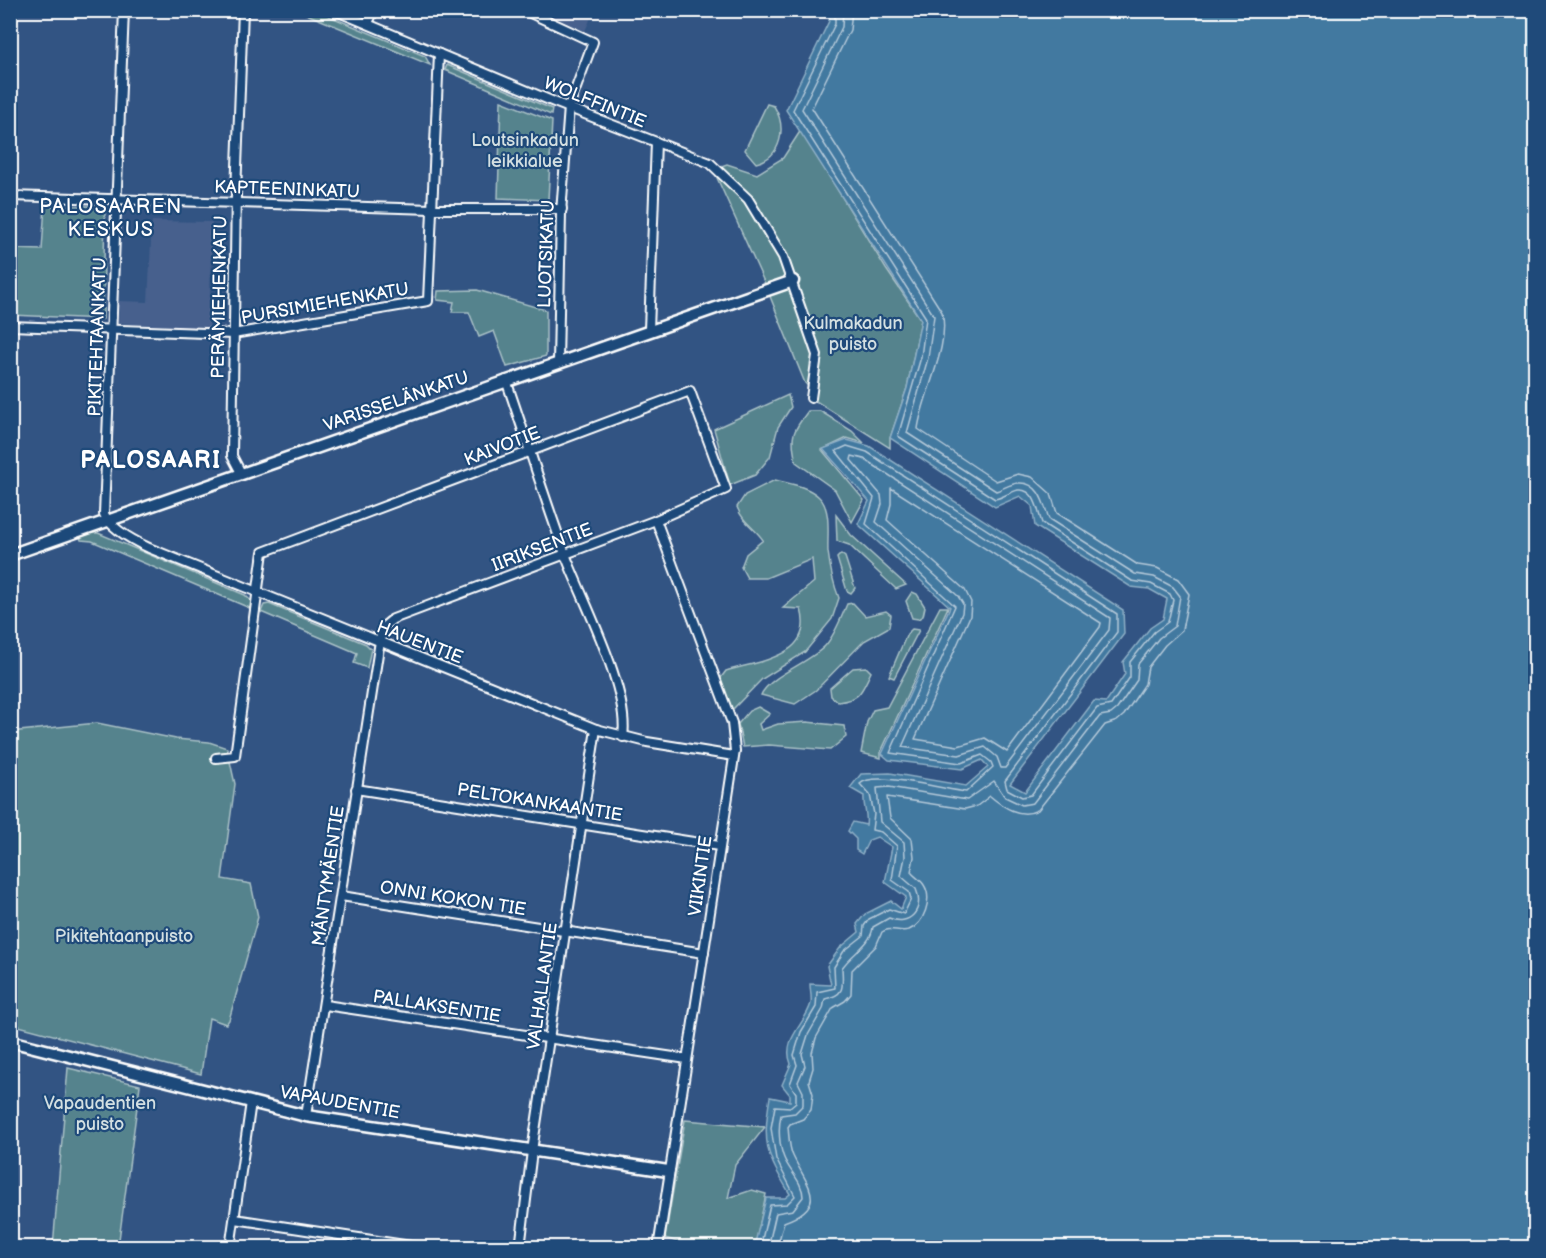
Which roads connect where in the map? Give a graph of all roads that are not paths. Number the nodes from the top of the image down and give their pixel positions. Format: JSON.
{"nodes":[{"id":1,"x":124,"y":10,"type":"edge"},
{"id":2,"x":243,"y":10,"type":"edge"},
{"id":3,"x":334,"y":10,"type":"edge"},
{"id":4,"x":374,"y":10,"type":"edge"},
{"id":5,"x":524,"y":10,"type":"edge"},
{"id":6,"x":368,"y":23,"type":"junction"},
{"id":7,"x":439,"y":54,"type":"junction"},
{"id":8,"x":568,"y":107,"type":"junction"},
{"id":9,"x":656,"y":142,"type":"junction"},
{"id":10,"x":10,"y":195,"type":"edge"},
{"id":11,"x":117,"y":198,"type":"junction"},
{"id":12,"x":236,"y":202,"type":"junction"},
{"id":13,"x":432,"y":209,"type":"junction"},
{"id":14,"x":561,"y":209,"type":"junction"},
{"id":15,"x":793,"y":281,"type":"junction"},
{"id":16,"x":10,"y":326,"type":"edge"},
{"id":17,"x":113,"y":329,"type":"junction"},
{"id":18,"x":649,"y":330,"type":"junction"},
{"id":19,"x":233,"y":334,"type":"junction"},
{"id":20,"x":558,"y":363,"type":"junction"},
{"id":21,"x":506,"y":380,"type":"junction"},
{"id":22,"x":811,"y":398,"type":"dead end"},
{"id":23,"x":530,"y":452,"type":"junction"},
{"id":24,"x":240,"y":473,"type":"junction"},
{"id":25,"x":726,"y":489,"type":"joint"},
{"id":26,"x":107,"y":520,"type":"junction"},
{"id":27,"x":656,"y":520,"type":"junction"},
{"id":28,"x":565,"y":554,"type":"junction"},
{"id":29,"x":10,"y":555,"type":"edge"},
{"id":30,"x":258,"y":592,"type":"junction"},
{"id":31,"x":379,"y":641,"type":"junction"},
{"id":32,"x":596,"y":729,"type":"junction"},
{"id":33,"x":623,"y":737,"type":"junction"},
{"id":34,"x":734,"y":756,"type":"junction"},
{"id":35,"x":216,"y":758,"type":"dead end"},
{"id":36,"x":356,"y":789,"type":"junction"},
{"id":37,"x":581,"y":823,"type":"junction"},
{"id":38,"x":719,"y":846,"type":"junction"},
{"id":39,"x":341,"y":897,"type":"junction"},
{"id":40,"x":566,"y":931,"type":"junction"},
{"id":41,"x":704,"y":953,"type":"junction"},
{"id":42,"x":325,"y":1005,"type":"junction"},
{"id":43,"x":550,"y":1038,"type":"junction"},
{"id":44,"x":10,"y":1041,"type":"edge"},
{"id":45,"x":687,"y":1059,"type":"junction"},
{"id":46,"x":252,"y":1102,"type":"junction"},
{"id":47,"x":306,"y":1116,"type":"junction"},
{"id":48,"x":532,"y":1151,"type":"junction"},
{"id":49,"x":668,"y":1171,"type":"junction"},
{"id":50,"x":235,"y":1219,"type":"junction"},
{"id":51,"x":231,"y":1248,"type":"edge"},
{"id":52,"x":424,"y":1248,"type":"edge"},
{"id":53,"x":520,"y":1248,"type":"edge"},
{"id":54,"x":658,"y":1248,"type":"edge"}],
"edges":[{"from":1,"to":11,"type":"street","name":"PIKITEHTAANKATU"},
{"from":2,"to":12,"type":"street","name":"PERÄMIEHENKATU"},
{"from":3,"to":6,"type":"street","name":"WOLFFINTIE"},
{"from":4,"to":6,"type":"street"},
{"from":5,"to":8,"type":"street","name":"LUOTSIKATU"},
{"from":6,"to":7,"type":"street","name":"WOLFFINTIE"},
{"from":7,"to":8,"type":"street","name":"WOLFFINTIE"},
{"from":7,"to":13,"type":"street"},
{"from":8,"to":9,"type":"street","name":"WOLFFINTIE"},
{"from":8,"to":14,"type":"street","name":"LUOTSIKATU"},
{"from":9,"to":15,"type":"street","name":"WOLFFINTIE"},
{"from":9,"to":18,"type":"street"},
{"from":10,"to":11,"type":"street","name":"KAPTEENINKATU"},
{"from":11,"to":12,"type":"street","name":"KAPTEENINKATU"},
{"from":11,"to":17,"type":"street","name":"PIKITEHTAANKATU"},
{"from":12,"to":13,"type":"street","name":"KAPTEENINKATU"},
{"from":12,"to":19,"type":"street","name":"PERÄMIEHENKATU"},
{"from":13,"to":14,"type":"street","name":"KAPTEENINKATU"},
{"from":13,"to":19,"type":"street","name":"PURSIMIEHENKATU"},
{"from":14,"to":20,"type":"street","name":"LUOTSIKATU"},
{"from":15,"to":18,"type":"street","name":"VARISSELÄNKATU"},
{"from":15,"to":22,"type":"street","name":"WOLFFINTIE"},
{"from":16,"to":17,"type":"street","name":"PURSIMIEHENKATU"},
{"from":17,"to":19,"type":"street","name":"PURSIMIEHENKATU"},
{"from":17,"to":26,"type":"street","name":"PIKITEHTAANKATU"},
{"from":18,"to":20,"type":"street","name":"VARISSELÄNKATU"},
{"from":19,"to":24,"type":"street","name":"PERÄMIEHENKATU"},
{"from":20,"to":21,"type":"street","name":"VARISSELÄNKATU"},
{"from":21,"to":23,"type":"street"},
{"from":21,"to":24,"type":"street","name":"VARISSELÄNKATU"},
{"from":23,"to":25,"type":"street","name":"KAIVOTIE"},
{"from":23,"to":28,"type":"street"},
{"from":23,"to":30,"type":"street","name":"KAIVOTIE"},
{"from":24,"to":26,"type":"street","name":"VARISSELÄNKATU"},
{"from":25,"to":27,"type":"street","name":"IIRIKSENTIE"},
{"from":26,"to":29,"type":"street","name":"VARISSELÄNKATU"},
{"from":26,"to":30,"type":"street","name":"HAUENTIE"},
{"from":27,"to":28,"type":"street","name":"IIRIKSENTIE"},
{"from":27,"to":34,"type":"street","name":"VIIKINTIE"},
{"from":28,"to":31,"type":"street","name":"IIRIKSENTIE"},
{"from":28,"to":33,"type":"street"},
{"from":30,"to":31,"type":"street","name":"HAUENTIE"},
{"from":30,"to":35,"type":"street"},
{"from":31,"to":32,"type":"street","name":"HAUENTIE"},
{"from":31,"to":36,"type":"street","name":"MÄNTYMÄENTIE"},
{"from":32,"to":33,"type":"street","name":"HAUENTIE"},
{"from":32,"to":37,"type":"street","name":"VALHALLANTIE"},
{"from":33,"to":34,"type":"street","name":"HAUENTIE"},
{"from":34,"to":38,"type":"street","name":"VIIKINTIE"},
{"from":36,"to":37,"type":"street","name":"PELTOKANKAANTIE"},
{"from":36,"to":39,"type":"street","name":"MÄNTYMÄENTIE"},
{"from":37,"to":38,"type":"street","name":"PELTOKANKAANTIE"},
{"from":37,"to":40,"type":"street","name":"VALHALLANTIE"},
{"from":38,"to":41,"type":"street","name":"VIIKINTIE"},
{"from":39,"to":40,"type":"street","name":"ONNI KOKON TIE"},
{"from":39,"to":42,"type":"street","name":"MÄNTYMÄENTIE"},
{"from":40,"to":41,"type":"street","name":"ONNI KOKON TIE"},
{"from":40,"to":43,"type":"street","name":"VALHALLANTIE"},
{"from":41,"to":45,"type":"street","name":"VIIKINTIE"},
{"from":42,"to":43,"type":"street","name":"PALLAKSENTIE"},
{"from":42,"to":47,"type":"street","name":"MÄNTYMÄENTIE"},
{"from":43,"to":45,"type":"street","name":"PALLAKSENTIE"},
{"from":43,"to":48,"type":"street","name":"VALHALLANTIE"},
{"from":44,"to":46,"type":"street","name":"VAPAUDENTIE"},
{"from":45,"to":49,"type":"street","name":"VIIKINTIE"},
{"from":46,"to":47,"type":"street","name":"VAPAUDENTIE"},
{"from":46,"to":50,"type":"street"},
{"from":47,"to":48,"type":"street","name":"VAPAUDENTIE"},
{"from":48,"to":49,"type":"street","name":"VAPAUDENTIE"},
{"from":48,"to":53,"type":"street","name":"VALHALLANTIE"},
{"from":49,"to":54,"type":"street","name":"VIIKINTIE"},
{"from":50,"to":51,"type":"street"},
{"from":50,"to":52,"type":"street"}]}
